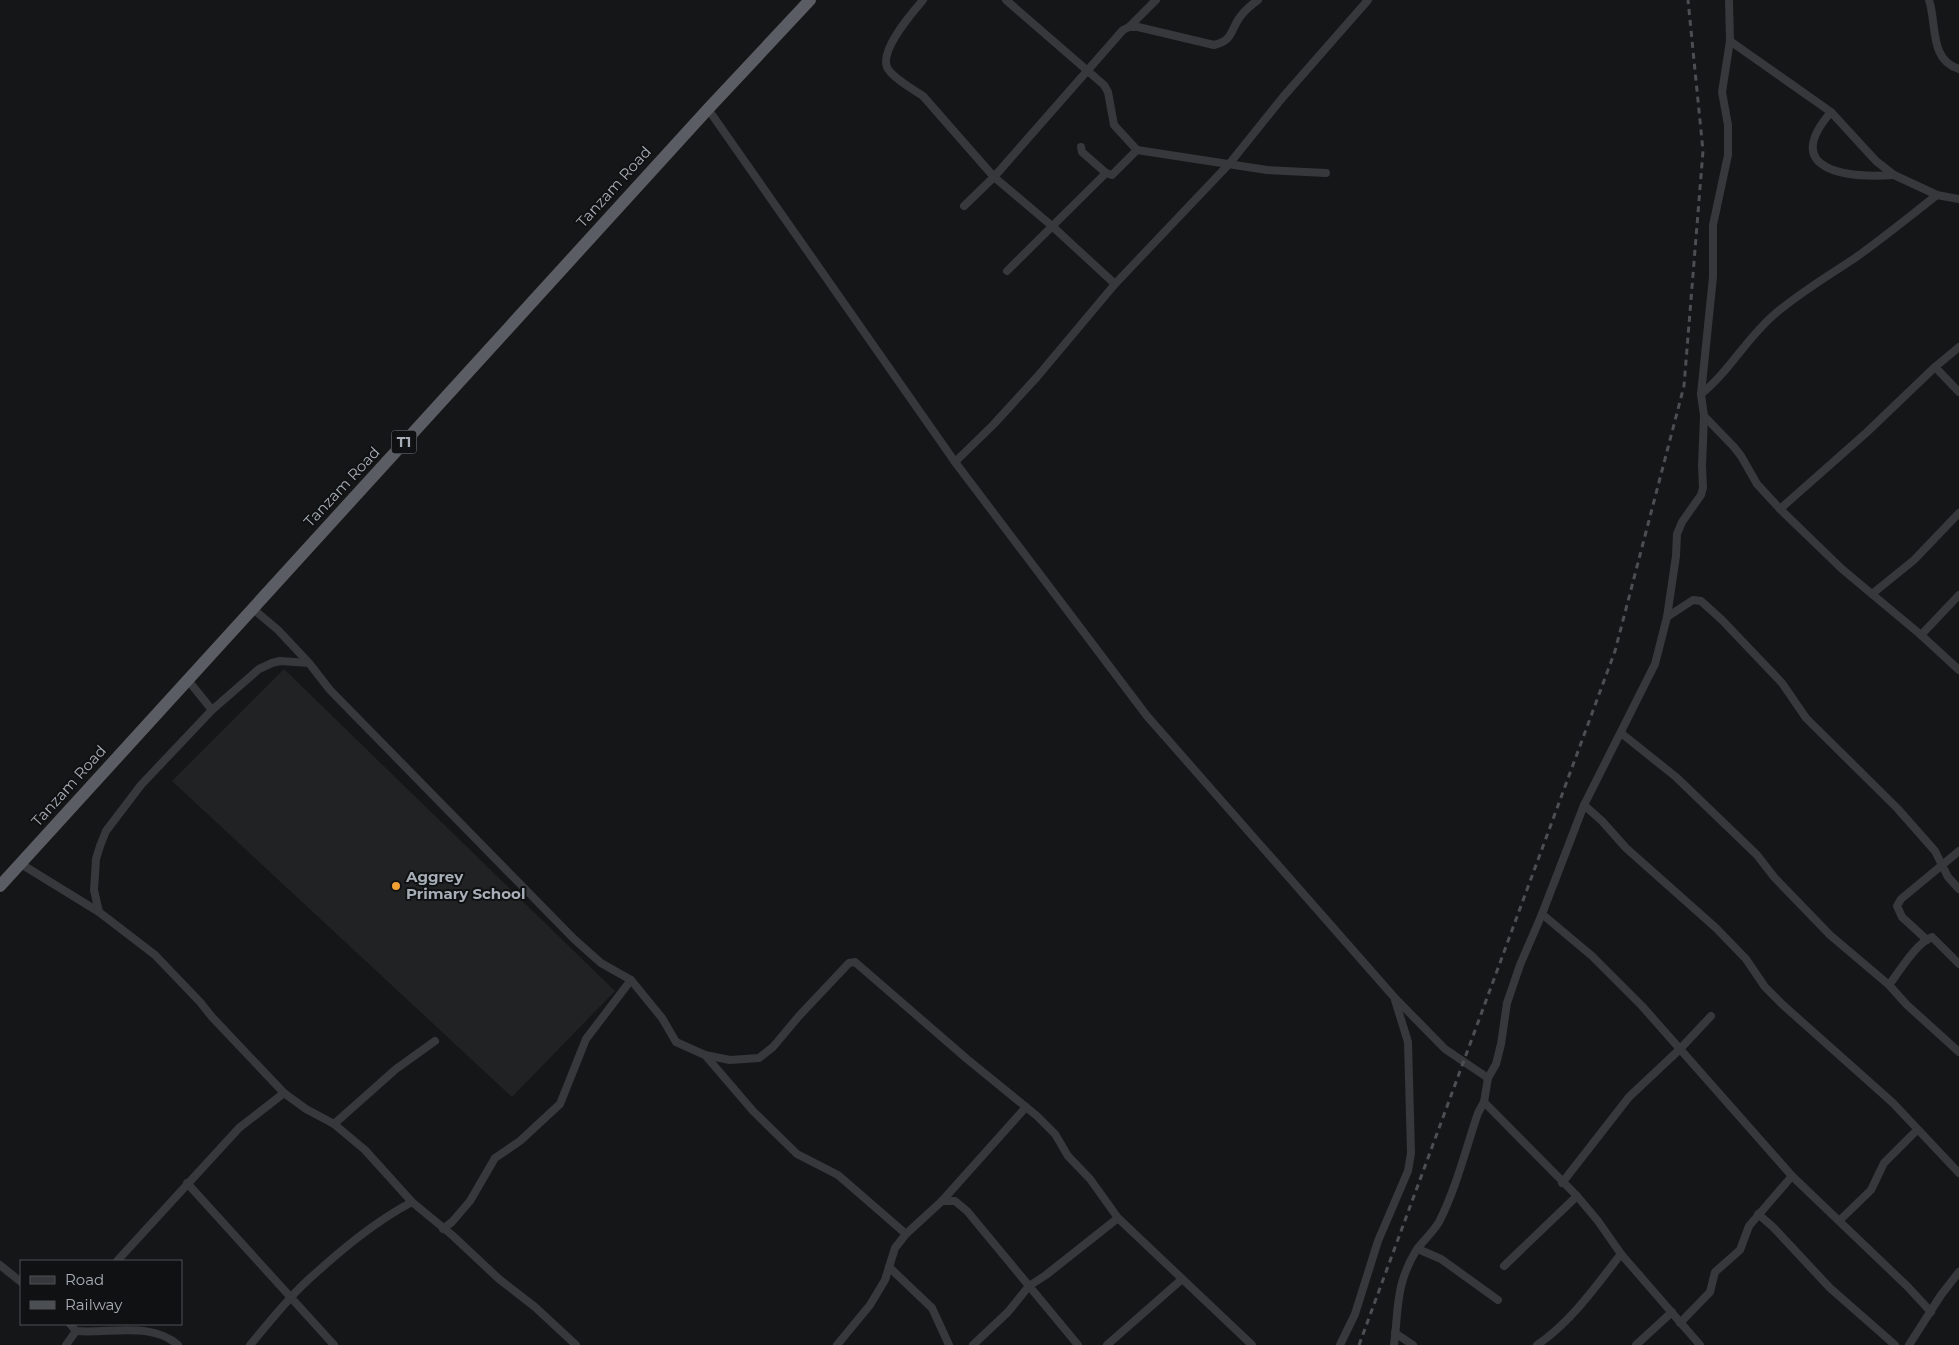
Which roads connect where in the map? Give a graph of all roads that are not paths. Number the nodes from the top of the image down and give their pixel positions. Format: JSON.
{"nodes":[{"id":1,"x":810,"y":0,"type":"edge"},
{"id":2,"x":923,"y":0,"type":"edge"},
{"id":3,"x":1006,"y":0,"type":"edge"},
{"id":4,"x":1156,"y":0,"type":"edge"},
{"id":5,"x":1258,"y":0,"type":"edge"},
{"id":6,"x":1368,"y":0,"type":"edge"},
{"id":7,"x":1729,"y":0,"type":"edge"},
{"id":8,"x":1929,"y":0,"type":"edge"},
{"id":9,"x":1129,"y":27,"type":"junction"},
{"id":10,"x":1730,"y":41,"type":"junction"},
{"id":11,"x":1959,"y":69,"type":"edge"},
{"id":12,"x":1086,"y":71,"type":"junction"},
{"id":13,"x":708,"y":109,"type":"junction"},
{"id":14,"x":1832,"y":112,"type":"junction"},
{"id":15,"x":1081,"y":147,"type":"dead end"},
{"id":16,"x":1137,"y":150,"type":"junction"},
{"id":17,"x":1230,"y":163,"type":"junction"},
{"id":18,"x":1106,"y":173,"type":"junction"},
{"id":19,"x":1326,"y":173,"type":"dead end"},
{"id":20,"x":1894,"y":175,"type":"junction"},
{"id":21,"x":994,"y":177,"type":"junction"},
{"id":22,"x":1937,"y":195,"type":"junction"},
{"id":23,"x":1959,"y":199,"type":"edge"},
{"id":24,"x":964,"y":206,"type":"dead end"},
{"id":25,"x":1052,"y":226,"type":"junction"},
{"id":26,"x":1008,"y":271,"type":"dead end"},
{"id":27,"x":1115,"y":284,"type":"junction"},
{"id":28,"x":1959,"y":347,"type":"edge"},
{"id":29,"x":1935,"y":367,"type":"junction"},
{"id":30,"x":1959,"y":392,"type":"edge"},
{"id":31,"x":1701,"y":394,"type":"junction"},
{"id":32,"x":1704,"y":416,"type":"junction"},
{"id":33,"x":955,"y":462,"type":"junction"},
{"id":34,"x":1780,"y":509,"type":"junction"},
{"id":35,"x":1959,"y":513,"type":"edge"},
{"id":36,"x":1872,"y":594,"type":"junction"},
{"id":37,"x":1959,"y":595,"type":"edge"},
{"id":38,"x":252,"y":608,"type":"junction"},
{"id":39,"x":1667,"y":617,"type":"junction"},
{"id":40,"x":1921,"y":635,"type":"junction"},
{"id":41,"x":308,"y":663,"type":"junction"},
{"id":42,"x":1959,"y":670,"type":"edge"},
{"id":43,"x":187,"y":679,"type":"junction"},
{"id":44,"x":212,"y":710,"type":"junction"},
{"id":45,"x":1621,"y":733,"type":"junction"},
{"id":46,"x":1584,"y":805,"type":"junction"},
{"id":47,"x":1959,"y":851,"type":"edge"},
{"id":48,"x":21,"y":864,"type":"junction"},
{"id":49,"x":1942,"y":866,"type":"junction"},
{"id":50,"x":0,"y":886,"type":"edge"},
{"id":51,"x":1959,"y":889,"type":"edge"},
{"id":52,"x":99,"y":912,"type":"junction"},
{"id":53,"x":1542,"y":914,"type":"junction"},
{"id":54,"x":1927,"y":940,"type":"junction"},
{"id":55,"x":1959,"y":964,"type":"edge"},
{"id":56,"x":632,"y":980,"type":"junction"},
{"id":57,"x":1889,"y":985,"type":"junction"},
{"id":58,"x":1394,"y":996,"type":"junction"},
{"id":59,"x":1711,"y":1016,"type":"dead end"},
{"id":60,"x":435,"y":1041,"type":"dead end"},
{"id":61,"x":1680,"y":1049,"type":"junction"},
{"id":62,"x":1959,"y":1052,"type":"edge"},
{"id":63,"x":705,"y":1055,"type":"junction"},
{"id":64,"x":1488,"y":1078,"type":"junction"},
{"id":65,"x":284,"y":1093,"type":"junction"},
{"id":66,"x":1484,"y":1102,"type":"junction"},
{"id":67,"x":1026,"y":1107,"type":"junction"},
{"id":68,"x":334,"y":1124,"type":"junction"},
{"id":69,"x":1917,"y":1130,"type":"junction"},
{"id":70,"x":1959,"y":1172,"type":"edge"},
{"id":71,"x":1792,"y":1176,"type":"junction"},
{"id":72,"x":187,"y":1183,"type":"junction"},
{"id":73,"x":1562,"y":1183,"type":"junction"},
{"id":74,"x":1577,"y":1196,"type":"junction"},
{"id":75,"x":412,"y":1202,"type":"junction"},
{"id":76,"x":942,"y":1202,"type":"junction"},
{"id":77,"x":1758,"y":1214,"type":"junction"},
{"id":78,"x":1118,"y":1218,"type":"junction"},
{"id":79,"x":1839,"y":1221,"type":"junction"},
{"id":80,"x":443,"y":1228,"type":"junction"},
{"id":81,"x":906,"y":1234,"type":"junction"},
{"id":82,"x":1418,"y":1249,"type":"junction"},
{"id":83,"x":1621,"y":1254,"type":"junction"},
{"id":84,"x":118,"y":1260,"type":"edge"},
{"id":85,"x":0,"y":1265,"type":"edge"},
{"id":86,"x":1504,"y":1266,"type":"dead end"},
{"id":87,"x":889,"y":1268,"type":"junction"},
{"id":88,"x":1959,"y":1272,"type":"edge"},
{"id":89,"x":1181,"y":1280,"type":"junction"},
{"id":90,"x":20,"y":1281,"type":"edge"},
{"id":91,"x":1029,"y":1286,"type":"junction"},
{"id":92,"x":292,"y":1297,"type":"junction"},
{"id":93,"x":1498,"y":1300,"type":"dead end"},
{"id":94,"x":1672,"y":1312,"type":"junction"},
{"id":95,"x":1931,"y":1312,"type":"junction"},
{"id":96,"x":1680,"y":1323,"type":"junction"},
{"id":97,"x":71,"y":1325,"type":"edge"},
{"id":98,"x":76,"y":1331,"type":"junction"},
{"id":99,"x":1395,"y":1333,"type":"junction"},
{"id":100,"x":66,"y":1345,"type":"edge"},
{"id":101,"x":178,"y":1345,"type":"edge"},
{"id":102,"x":250,"y":1345,"type":"edge"},
{"id":103,"x":334,"y":1345,"type":"edge"},
{"id":104,"x":576,"y":1345,"type":"edge"},
{"id":105,"x":837,"y":1345,"type":"edge"},
{"id":106,"x":949,"y":1345,"type":"edge"},
{"id":107,"x":973,"y":1345,"type":"edge"},
{"id":108,"x":1078,"y":1345,"type":"edge"},
{"id":109,"x":1107,"y":1345,"type":"edge"},
{"id":110,"x":1252,"y":1345,"type":"edge"},
{"id":111,"x":1340,"y":1345,"type":"edge"},
{"id":112,"x":1394,"y":1345,"type":"edge"},
{"id":113,"x":1412,"y":1345,"type":"edge"},
{"id":114,"x":1537,"y":1345,"type":"edge"},
{"id":115,"x":1636,"y":1345,"type":"edge"},
{"id":116,"x":1700,"y":1345,"type":"edge"},
{"id":117,"x":1895,"y":1345,"type":"edge"},
{"id":118,"x":1909,"y":1345,"type":"edge"}],
"edges":[{"from":1,"to":13,"type":"highway","name":"Tanzam Road","number":"T1"},
{"from":2,"to":21,"type":"street"},
{"from":3,"to":12,"type":"street"},
{"from":4,"to":9,"type":"street"},
{"from":5,"to":9,"type":"street"},
{"from":6,"to":17,"type":"street"},
{"from":7,"to":10,"type":"street"},
{"from":8,"to":11,"type":"street"},
{"from":9,"to":12,"type":"street"},
{"from":10,"to":14,"type":"street"},
{"from":10,"to":31,"type":"street"},
{"from":12,"to":16,"type":"street"},
{"from":12,"to":21,"type":"street"},
{"from":13,"to":33,"type":"street"},
{"from":13,"to":38,"type":"highway","name":"Tanzam Road","number":"T1"},
{"from":14,"to":20,"type":"street"},
{"from":14,"to":20,"type":"street"},
{"from":15,"to":18,"type":"street"},
{"from":16,"to":17,"type":"street"},
{"from":16,"to":18,"type":"street"},
{"from":17,"to":19,"type":"street"},
{"from":17,"to":27,"type":"street"},
{"from":18,"to":25,"type":"street"},
{"from":20,"to":22,"type":"street"},
{"from":21,"to":24,"type":"street"},
{"from":21,"to":25,"type":"street"},
{"from":22,"to":23,"type":"street"},
{"from":22,"to":31,"type":"street"},
{"from":25,"to":26,"type":"street"},
{"from":25,"to":27,"type":"street"},
{"from":27,"to":33,"type":"street"},
{"from":28,"to":29,"type":"street"},
{"from":29,"to":30,"type":"street"},
{"from":29,"to":34,"type":"street"},
{"from":31,"to":32,"type":"street"},
{"from":32,"to":34,"type":"street"},
{"from":32,"to":39,"type":"street"},
{"from":33,"to":58,"type":"street"},
{"from":34,"to":36,"type":"street"},
{"from":35,"to":36,"type":"street"},
{"from":36,"to":40,"type":"street"},
{"from":37,"to":40,"type":"street"},
{"from":38,"to":41,"type":"street"},
{"from":38,"to":43,"type":"highway","name":"Tanzam Road","number":"T1"},
{"from":39,"to":45,"type":"street"},
{"from":39,"to":49,"type":"street"},
{"from":40,"to":42,"type":"street"},
{"from":41,"to":44,"type":"street"},
{"from":41,"to":56,"type":"street"},
{"from":43,"to":44,"type":"street"},
{"from":43,"to":48,"type":"highway","name":"Tanzam Road","number":"T1"},
{"from":44,"to":52,"type":"street"},
{"from":45,"to":46,"type":"street"},
{"from":45,"to":57,"type":"street"},
{"from":46,"to":53,"type":"street"},
{"from":46,"to":69,"type":"street"},
{"from":47,"to":49,"type":"street"},
{"from":48,"to":50,"type":"highway","name":"Tanzam Road","number":"T1"},
{"from":48,"to":52,"type":"street"},
{"from":49,"to":51,"type":"street"},
{"from":49,"to":54,"type":"street"},
{"from":52,"to":65,"type":"street"},
{"from":53,"to":61,"type":"street"},
{"from":53,"to":64,"type":"street"},
{"from":54,"to":55,"type":"street"},
{"from":54,"to":57,"type":"street"},
{"from":56,"to":63,"type":"street"},
{"from":56,"to":80,"type":"street"},
{"from":57,"to":62,"type":"street"},
{"from":58,"to":64,"type":"street"},
{"from":58,"to":111,"type":"street"},
{"from":59,"to":61,"type":"street"},
{"from":60,"to":68,"type":"street"},
{"from":61,"to":71,"type":"street"},
{"from":61,"to":73,"type":"street"},
{"from":63,"to":67,"type":"street"},
{"from":63,"to":81,"type":"street"},
{"from":64,"to":66,"type":"street"},
{"from":65,"to":68,"type":"street"},
{"from":65,"to":72,"type":"street"},
{"from":66,"to":73,"type":"street"},
{"from":66,"to":82,"type":"street"},
{"from":67,"to":76,"type":"street"},
{"from":67,"to":78,"type":"street"},
{"from":68,"to":75,"type":"street"},
{"from":69,"to":70,"type":"street"},
{"from":69,"to":79,"type":"street"},
{"from":71,"to":77,"type":"street"},
{"from":71,"to":79,"type":"street"},
{"from":72,"to":84,"type":"street"},
{"from":72,"to":92,"type":"street"},
{"from":73,"to":74,"type":"street"},
{"from":74,"to":83,"type":"street"},
{"from":74,"to":86,"type":"street"},
{"from":75,"to":80,"type":"street"},
{"from":75,"to":92,"type":"street"},
{"from":76,"to":81,"type":"street"},
{"from":76,"to":91,"type":"street"},
{"from":77,"to":96,"type":"street"},
{"from":77,"to":117,"type":"street"},
{"from":78,"to":89,"type":"street"},
{"from":78,"to":91,"type":"street"},
{"from":79,"to":95,"type":"street"},
{"from":80,"to":104,"type":"street"},
{"from":81,"to":87,"type":"street"},
{"from":82,"to":93,"type":"street"},
{"from":82,"to":99,"type":"street"},
{"from":83,"to":94,"type":"street"},
{"from":83,"to":114,"type":"street"},
{"from":85,"to":90,"type":"street"},
{"from":87,"to":105,"type":"street"},
{"from":87,"to":106,"type":"street"},
{"from":88,"to":95,"type":"street"},
{"from":89,"to":109,"type":"street"},
{"from":89,"to":110,"type":"street"},
{"from":91,"to":107,"type":"street"},
{"from":91,"to":108,"type":"street"},
{"from":92,"to":102,"type":"street"},
{"from":92,"to":103,"type":"street"},
{"from":94,"to":96,"type":"street"},
{"from":94,"to":115,"type":"street"},
{"from":95,"to":118,"type":"street"},
{"from":96,"to":116,"type":"street"},
{"from":97,"to":98,"type":"street"},
{"from":98,"to":100,"type":"street"},
{"from":98,"to":101,"type":"street"},
{"from":99,"to":112,"type":"street"},
{"from":99,"to":113,"type":"street"}]}
